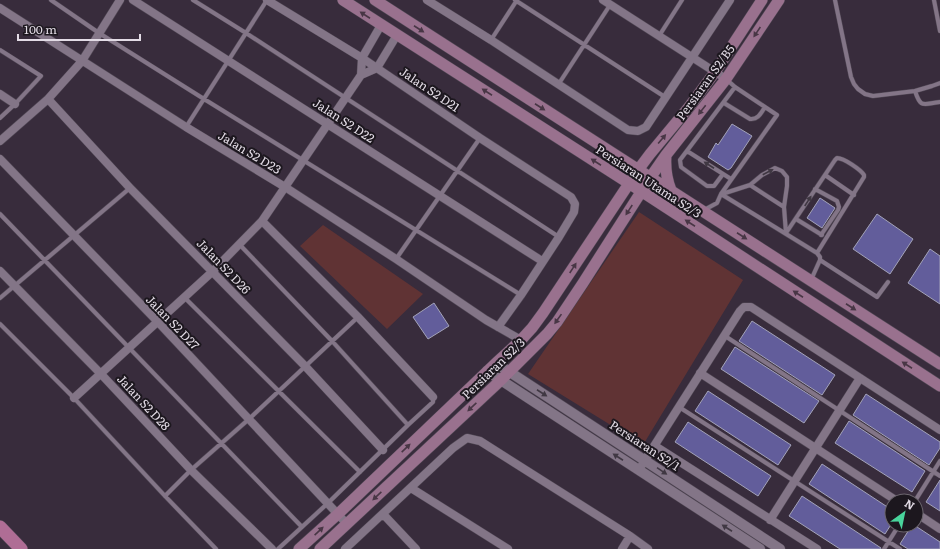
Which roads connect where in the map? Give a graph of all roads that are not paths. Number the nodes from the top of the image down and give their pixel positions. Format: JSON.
{"nodes":[{"id":1,"x":51,"y":0,"type":"edge"},
{"id":2,"x":120,"y":0,"type":"edge"},
{"id":3,"x":133,"y":0,"type":"edge"},
{"id":4,"x":194,"y":0,"type":"edge"},
{"id":5,"x":267,"y":0,"type":"edge"},
{"id":6,"x":343,"y":0,"type":"edge"},
{"id":7,"x":375,"y":0,"type":"edge"},
{"id":8,"x":427,"y":0,"type":"edge"},
{"id":9,"x":516,"y":0,"type":"edge"},
{"id":10,"x":603,"y":0,"type":"edge"},
{"id":11,"x":682,"y":0,"type":"edge"},
{"id":12,"x":730,"y":0,"type":"edge"},
{"id":13,"x":762,"y":0,"type":"edge"},
{"id":14,"x":779,"y":0,"type":"edge"},
{"id":15,"x":835,"y":0,"type":"edge"},
{"id":16,"x":934,"y":0,"type":"edge"},
{"id":17,"x":612,"y":2,"type":"edge"},
{"id":18,"x":0,"y":8,"type":"edge"},
{"id":19,"x":381,"y":25,"type":"junction"},
{"id":20,"x":940,"y":31,"type":"edge"},
{"id":21,"x":99,"y":33,"type":"junction"},
{"id":22,"x":246,"y":33,"type":"junction"},
{"id":23,"x":397,"y":35,"type":"junction"},
{"id":24,"x":659,"y":36,"type":"junction"},
{"id":25,"x":491,"y":40,"type":"junction"},
{"id":26,"x":585,"y":45,"type":"junction"},
{"id":27,"x":0,"y":50,"type":"edge"},
{"id":28,"x":362,"y":58,"type":"junction"},
{"id":29,"x":692,"y":58,"type":"junction"},
{"id":30,"x":82,"y":61,"type":"junction"},
{"id":31,"x":228,"y":61,"type":"junction"},
{"id":32,"x":377,"y":68,"type":"junction"},
{"id":33,"x":715,"y":72,"type":"junction"},
{"id":34,"x":361,"y":75,"type":"junction"},
{"id":35,"x":726,"y":79,"type":"junction"},
{"id":36,"x":940,"y":83,"type":"edge"},
{"id":37,"x":558,"y":85,"type":"junction"},
{"id":38,"x":735,"y":87,"type":"junction"},
{"id":39,"x":915,"y":91,"type":"junction"},
{"id":40,"x":0,"y":94,"type":"edge"},
{"id":41,"x":665,"y":97,"type":"junction"},
{"id":42,"x":346,"y":98,"type":"junction"},
{"id":43,"x":48,"y":99,"type":"junction"},
{"id":44,"x":204,"y":99,"type":"junction"},
{"id":45,"x":940,"y":102,"type":"edge"},
{"id":46,"x":724,"y":103,"type":"junction"},
{"id":47,"x":15,"y":104,"type":"junction"},
{"id":48,"x":765,"y":107,"type":"junction"},
{"id":49,"x":0,"y":118,"type":"edge"},
{"id":50,"x":328,"y":124,"type":"junction"},
{"id":51,"x":186,"y":128,"type":"junction"},
{"id":52,"x":480,"y":138,"type":"junction"},
{"id":53,"x":0,"y":141,"type":"edge"},
{"id":54,"x":687,"y":151,"type":"junction"},
{"id":55,"x":650,"y":154,"type":"junction"},
{"id":56,"x":666,"y":155,"type":"junction"},
{"id":57,"x":0,"y":159,"type":"edge"},
{"id":58,"x":622,"y":160,"type":"junction"},
{"id":59,"x":303,"y":161,"type":"junction"},
{"id":60,"x":638,"y":170,"type":"junction"},
{"id":61,"x":457,"y":171,"type":"junction"},
{"id":62,"x":722,"y":174,"type":"junction"},
{"id":63,"x":825,"y":175,"type":"junction"},
{"id":64,"x":650,"y":178,"type":"junction"},
{"id":65,"x":731,"y":179,"type":"junction"},
{"id":66,"x":629,"y":183,"type":"junction"},
{"id":67,"x":750,"y":185,"type":"junction"},
{"id":68,"x":285,"y":187,"type":"junction"},
{"id":69,"x":130,"y":188,"type":"junction"},
{"id":70,"x":815,"y":189,"type":"junction"},
{"id":71,"x":671,"y":190,"type":"junction"},
{"id":72,"x":642,"y":191,"type":"junction"},
{"id":73,"x":721,"y":194,"type":"junction"},
{"id":74,"x":854,"y":195,"type":"junction"},
{"id":75,"x":440,"y":196,"type":"junction"},
{"id":76,"x":784,"y":207,"type":"junction"},
{"id":77,"x":703,"y":211,"type":"junction"},
{"id":78,"x":0,"y":214,"type":"edge"},
{"id":79,"x":796,"y":219,"type":"junction"},
{"id":80,"x":262,"y":221,"type":"junction"},
{"id":81,"x":416,"y":230,"type":"junction"},
{"id":82,"x":786,"y":233,"type":"junction"},
{"id":83,"x":821,"y":235,"type":"junction"},
{"id":84,"x":74,"y":236,"type":"junction"},
{"id":85,"x":559,"y":237,"type":"junction"},
{"id":86,"x":826,"y":238,"type":"junction"},
{"id":87,"x":240,"y":245,"type":"junction"},
{"id":88,"x":817,"y":253,"type":"junction"},
{"id":89,"x":44,"y":260,"type":"junction"},
{"id":90,"x":396,"y":260,"type":"junction"},
{"id":91,"x":820,"y":260,"type":"junction"},
{"id":92,"x":542,"y":261,"type":"junction"},
{"id":93,"x":0,"y":270,"type":"edge"},
{"id":94,"x":212,"y":272,"type":"junction"},
{"id":95,"x":811,"y":280,"type":"junction"},
{"id":96,"x":888,"y":282,"type":"dead end"},
{"id":97,"x":15,"y":286,"type":"junction"},
{"id":98,"x":521,"y":295,"type":"junction"},
{"id":99,"x":0,"y":298,"type":"edge"},
{"id":100,"x":184,"y":298,"type":"junction"},
{"id":101,"x":358,"y":317,"type":"junction"},
{"id":102,"x":158,"y":322,"type":"junction"},
{"id":103,"x":0,"y":324,"type":"edge"},
{"id":104,"x":498,"y":327,"type":"junction"},
{"id":105,"x":724,"y":336,"type":"junction"},
{"id":106,"x":521,"y":340,"type":"junction"},
{"id":107,"x":332,"y":341,"type":"junction"},
{"id":108,"x":130,"y":348,"type":"junction"},
{"id":109,"x":496,"y":362,"type":"junction"},
{"id":110,"x":940,"y":364,"type":"edge"},
{"id":111,"x":305,"y":366,"type":"junction"},
{"id":112,"x":487,"y":371,"type":"junction"},
{"id":113,"x":509,"y":371,"type":"junction"},
{"id":114,"x":101,"y":374,"type":"junction"},
{"id":115,"x":700,"y":374,"type":"junction"},
{"id":116,"x":860,"y":378,"type":"junction"},
{"id":117,"x":500,"y":380,"type":"junction"},
{"id":118,"x":940,"y":386,"type":"edge"},
{"id":119,"x":278,"y":391,"type":"junction"},
{"id":120,"x":432,"y":397,"type":"joint"},
{"id":121,"x":74,"y":398,"type":"junction"},
{"id":122,"x":679,"y":407,"type":"junction"},
{"id":123,"x":839,"y":411,"type":"junction"},
{"id":124,"x":249,"y":419,"type":"junction"},
{"id":125,"x":408,"y":425,"type":"junction"},
{"id":126,"x":940,"y":430,"type":"edge"},
{"id":127,"x":222,"y":444,"type":"junction"},
{"id":128,"x":655,"y":446,"type":"junction"},
{"id":129,"x":816,"y":448,"type":"junction"},
{"id":130,"x":383,"y":450,"type":"junction"},
{"id":131,"x":645,"y":460,"type":"junction"},
{"id":132,"x":940,"y":461,"type":"edge"},
{"id":133,"x":192,"y":470,"type":"junction"},
{"id":134,"x":638,"y":470,"type":"junction"},
{"id":135,"x":360,"y":472,"type":"junction"},
{"id":136,"x":933,"y":472,"type":"junction"},
{"id":137,"x":940,"y":476,"type":"edge"},
{"id":138,"x":795,"y":482,"type":"junction"},
{"id":139,"x":411,"y":488,"type":"junction"},
{"id":140,"x":885,"y":493,"type":"edge"},
{"id":141,"x":920,"y":493,"type":"edge"},
{"id":142,"x":165,"y":496,"type":"junction"},
{"id":143,"x":328,"y":503,"type":"junction"},
{"id":144,"x":338,"y":514,"type":"junction"},
{"id":145,"x":383,"y":514,"type":"junction"},
{"id":146,"x":924,"y":518,"type":"edge"},
{"id":147,"x":770,"y":520,"type":"junction"},
{"id":148,"x":347,"y":524,"type":"junction"},
{"id":149,"x":0,"y":527,"type":"edge"},
{"id":150,"x":302,"y":527,"type":"junction"},
{"id":151,"x":940,"y":529,"type":"edge"},
{"id":152,"x":894,"y":533,"type":"edge"},
{"id":153,"x":630,"y":536,"type":"junction"},
{"id":154,"x":888,"y":542,"type":"junction"},
{"id":155,"x":21,"y":549,"type":"edge"},
{"id":156,"x":216,"y":549,"type":"edge"},
{"id":157,"x":272,"y":549,"type":"edge"},
{"id":158,"x":278,"y":549,"type":"edge"},
{"id":159,"x":299,"y":549,"type":"edge"},
{"id":160,"x":320,"y":549,"type":"edge"},
{"id":161,"x":345,"y":549,"type":"edge"},
{"id":162,"x":416,"y":549,"type":"edge"},
{"id":163,"x":508,"y":549,"type":"edge"},
{"id":164,"x":622,"y":549,"type":"edge"},
{"id":165,"x":648,"y":549,"type":"edge"},
{"id":166,"x":760,"y":549,"type":"edge"},
{"id":167,"x":780,"y":549,"type":"edge"},
{"id":168,"x":817,"y":549,"type":"edge"},
{"id":169,"x":884,"y":549,"type":"edge"},
{"id":170,"x":900,"y":549,"type":"edge"}],
"edges":[{"from":1,"to":21,"type":"lane"},
{"from":2,"to":21,"type":"street"},
{"from":3,"to":31,"type":"street","name":"Jalan S2 D22"},
{"from":4,"to":22,"type":"lane"},
{"from":5,"to":22,"type":"lane"},
{"from":5,"to":28,"type":"street","name":"Jalan S2 D21"},
{"from":19,"to":6,"type":"main road","name":"Persiaran Utama S2/3","one_way":true},
{"from":7,"to":58,"type":"main road","name":"Persiaran Utama S2/3","one_way":true},
{"from":8,"to":25,"type":"street"},
{"from":9,"to":25,"type":"lane"},
{"from":9,"to":26,"type":"lane"},
{"from":10,"to":17,"type":"street"},
{"from":11,"to":24,"type":"lane"},
{"from":12,"to":29,"type":"street"},
{"from":13,"to":33,"type":"main road","name":"Persiaran S2/B5"},
{"from":14,"to":35,"type":"main road","name":"Persiaran S2/B5","one_way":true},
{"from":15,"to":39,"type":"lane"},
{"from":16,"to":20,"type":"lane"},
{"from":17,"to":24,"type":"street"},
{"from":17,"to":26,"type":"lane"},
{"from":18,"to":30,"type":"street","name":"Jalan S2 D23"},
{"from":19,"to":23,"type":"main road","name":"Persiaran Utama S2/3"},
{"from":19,"to":28,"type":"street"},
{"from":21,"to":30,"type":"street"},
{"from":21,"to":44,"type":"lane"},
{"from":22,"to":31,"type":"lane"},
{"from":22,"to":42,"type":"lane"},
{"from":23,"to":32,"type":"street"},
{"from":66,"to":23,"type":"main road","name":"Persiaran Utama S2/3","one_way":true},
{"from":24,"to":29,"type":"street"},
{"from":25,"to":37,"type":"street"},
{"from":26,"to":37,"type":"lane"},
{"from":26,"to":41,"type":"lane"},
{"from":27,"to":47,"type":"lane"},
{"from":28,"to":32,"type":"street","name":"Jalan S2 D21"},
{"from":28,"to":34,"type":"street"},
{"from":29,"to":33,"type":"street"},
{"from":29,"to":41,"type":"street"},
{"from":30,"to":43,"type":"street"},
{"from":30,"to":51,"type":"street","name":"Jalan S2 D23"},
{"from":31,"to":44,"type":"lane"},
{"from":31,"to":50,"type":"street","name":"Jalan S2 D22"},
{"from":32,"to":34,"type":"street"},
{"from":32,"to":52,"type":"street","name":"Jalan S2 D21"},
{"from":33,"to":35,"type":"street"},
{"from":55,"to":33,"type":"main road","name":"Persiaran S2/B5","one_way":true},
{"from":34,"to":42,"type":"street"},
{"from":35,"to":38,"type":"lane"},
{"from":35,"to":56,"type":"main road","name":"Persiaran S2/B5","one_way":true},
{"from":36,"to":39,"type":"lane"},
{"from":37,"to":41,"type":"street"},
{"from":38,"to":46,"type":"lane"},
{"from":38,"to":48,"type":"lane"},
{"from":39,"to":45,"type":"lane"},
{"from":40,"to":47,"type":"street"},
{"from":42,"to":50,"type":"street"},
{"from":42,"to":61,"type":"lane"},
{"from":43,"to":53,"type":"street"},
{"from":43,"to":69,"type":"street","name":"Jalan S2 D26"},
{"from":44,"to":51,"type":"lane"},
{"from":44,"to":59,"type":"lane"},
{"from":46,"to":48,"type":"lane"},
{"from":46,"to":54,"type":"lane"},
{"from":47,"to":49,"type":"lane"},
{"from":48,"to":65,"type":"lane"},
{"from":50,"to":59,"type":"street"},
{"from":50,"to":75,"type":"street","name":"Jalan S2 D22"},
{"from":51,"to":68,"type":"street","name":"Jalan S2 D23"},
{"from":52,"to":61,"type":"lane"},
{"from":52,"to":85,"type":"street","name":"Jalan S2 D21"},
{"from":62,"to":54,"type":"lane","one_way":true},
{"from":54,"to":62,"type":"lane"},
{"from":55,"to":58,"type":"main road"},
{"from":55,"to":60,"type":"main road","name":"Persiaran S2/B5"},
{"from":56,"to":64,"type":"main road","name":"Persiaran S2/B5"},
{"from":56,"to":71,"type":"main road"},
{"from":57,"to":84,"type":"street","name":"Jalan S2 D27"},
{"from":58,"to":60,"type":"main road","name":"Persiaran Utama S2/3"},
{"from":59,"to":68,"type":"street"},
{"from":59,"to":81,"type":"lane"},
{"from":60,"to":64,"type":"main road","name":"Persiaran Utama S2/3"},
{"from":60,"to":66,"type":"main road","name":"Persiaran S2/B5"},
{"from":61,"to":75,"type":"lane"},
{"from":61,"to":85,"type":"lane"},
{"from":62,"to":65,"type":"lane"},
{"from":63,"to":70,"type":"lane"},
{"from":63,"to":74,"type":"lane"},
{"from":63,"to":74,"type":"lane"},
{"from":64,"to":71,"type":"main road","name":"Persiaran Utama S2/3"},
{"from":64,"to":72,"type":"main road","name":"Persiaran S2/3"},
{"from":65,"to":73,"type":"lane"},
{"from":66,"to":72,"type":"main road","name":"Persiaran Utama S2/3"},
{"from":106,"to":66,"type":"main road","name":"Persiaran S2/B5","one_way":true},
{"from":67,"to":73,"type":"lane"},
{"from":67,"to":76,"type":"lane"},
{"from":67,"to":76,"type":"lane","one_way":true},
{"from":68,"to":80,"type":"street"},
{"from":68,"to":90,"type":"street","name":"Jalan S2 D23"},
{"from":69,"to":84,"type":"lane"},
{"from":69,"to":94,"type":"street","name":"Jalan S2 D26"},
{"from":79,"to":70,"type":"lane","one_way":true},
{"from":70,"to":83,"type":"lane"},
{"from":71,"to":77,"type":"main road","name":"Persiaran Utama S2/3"},
{"from":72,"to":113,"type":"main road","name":"Persiaran S2/3","one_way":true},
{"from":118,"to":72,"type":"main road","name":"Persiaran Utama S2/3","one_way":true},
{"from":73,"to":77,"type":"lane"},
{"from":73,"to":82,"type":"lane"},
{"from":74,"to":86,"type":"lane"},
{"from":75,"to":81,"type":"lane"},
{"from":75,"to":92,"type":"street","name":"Jalan S2 D22"},
{"from":76,"to":82,"type":"lane"},
{"from":77,"to":95,"type":"main road","name":"Persiaran Utama S2/3","one_way":true},
{"from":78,"to":89,"type":"lane"},
{"from":79,"to":82,"type":"lane"},
{"from":79,"to":83,"type":"lane"},
{"from":80,"to":87,"type":"street"},
{"from":80,"to":101,"type":"street"},
{"from":81,"to":90,"type":"lane"},
{"from":81,"to":98,"type":"lane"},
{"from":82,"to":88,"type":"lane"},
{"from":83,"to":86,"type":"lane"},
{"from":84,"to":89,"type":"lane"},
{"from":84,"to":102,"type":"street","name":"Jalan S2 D27"},
{"from":85,"to":92,"type":"street"},
{"from":86,"to":88,"type":"lane"},
{"from":87,"to":94,"type":"street"},
{"from":87,"to":107,"type":"lane"},
{"from":88,"to":91,"type":"lane"},
{"from":89,"to":97,"type":"lane"},
{"from":89,"to":108,"type":"lane"},
{"from":90,"to":104,"type":"street","name":"Jalan S2 D23"},
{"from":91,"to":95,"type":"lane"},
{"from":91,"to":96,"type":"lane"},
{"from":92,"to":98,"type":"street"},
{"from":93,"to":97,"type":"street","name":"Jalan S2 D28"},
{"from":94,"to":100,"type":"street"},
{"from":94,"to":111,"type":"street","name":"Jalan S2 D26"},
{"from":95,"to":110,"type":"main road","name":"Persiaran Utama S2/3","one_way":true},
{"from":97,"to":99,"type":"lane"},
{"from":97,"to":114,"type":"street","name":"Jalan S2 D28"},
{"from":98,"to":104,"type":"street"},
{"from":100,"to":102,"type":"street"},
{"from":100,"to":119,"type":"lane"},
{"from":101,"to":107,"type":"lane"},
{"from":101,"to":120,"type":"street"},
{"from":102,"to":108,"type":"street"},
{"from":102,"to":124,"type":"street","name":"Jalan S2 D27"},
{"from":103,"to":121,"type":"lane"},
{"from":104,"to":106,"type":"street","name":"Jalan S2 D23"},
{"from":105,"to":115,"type":"street"},
{"from":105,"to":116,"type":"street"},
{"from":105,"to":123,"type":"lane"},
{"from":106,"to":109,"type":"main road","name":"Persiaran S2/B5"},
{"from":107,"to":111,"type":"lane"},
{"from":107,"to":125,"type":"lane"},
{"from":108,"to":114,"type":"street"},
{"from":108,"to":127,"type":"lane"},
{"from":109,"to":112,"type":"main road","name":"Persiaran S2/B5"},
{"from":109,"to":113,"type":"street","name":"Persiaran S2/1"},
{"from":111,"to":119,"type":"lane"},
{"from":111,"to":130,"type":"street","name":"Jalan S2 D26"},
{"from":112,"to":117,"type":"street","name":"Persiaran S2/1"},
{"from":144,"to":112,"type":"main road","name":"Persiaran S2/B5","one_way":true},
{"from":113,"to":117,"type":"main road","name":"Persiaran S2/3"},
{"from":113,"to":131,"type":"street","name":"Persiaran S2/1","one_way":true},
{"from":114,"to":121,"type":"street"},
{"from":114,"to":133,"type":"street","name":"Jalan S2 D28"},
{"from":115,"to":122,"type":"street"},
{"from":115,"to":129,"type":"street"},
{"from":116,"to":123,"type":"street"},
{"from":116,"to":126,"type":"street"},
{"from":134,"to":117,"type":"street","name":"Persiaran S2/1","one_way":true},
{"from":117,"to":148,"type":"main road","name":"Persiaran S2/3","one_way":true},
{"from":119,"to":124,"type":"lane"},
{"from":119,"to":135,"type":"lane"},
{"from":120,"to":125,"type":"lane"},
{"from":121,"to":142,"type":"lane"},
{"from":122,"to":128,"type":"street"},
{"from":122,"to":138,"type":"lane"},
{"from":123,"to":129,"type":"street"},
{"from":123,"to":136,"type":"lane"},
{"from":124,"to":127,"type":"lane"},
{"from":124,"to":143,"type":"street","name":"Jalan S2 D27"},
{"from":125,"to":130,"type":"lane"},
{"from":127,"to":133,"type":"lane"},
{"from":127,"to":150,"type":"lane"},
{"from":128,"to":131,"type":"street"},
{"from":128,"to":147,"type":"street"},
{"from":129,"to":138,"type":"street"},
{"from":129,"to":140,"type":"street"},
{"from":130,"to":135,"type":"lane"},
{"from":131,"to":134,"type":"street"},
{"from":131,"to":167,"type":"street","name":"Persiaran S2/1","one_way":true},
{"from":132,"to":136,"type":"lane"},
{"from":133,"to":142,"type":"lane"},
{"from":133,"to":157,"type":"street","name":"Jalan S2 D28"},
{"from":166,"to":134,"type":"street","name":"Persiaran S2/1","one_way":true},
{"from":135,"to":143,"type":"lane"},
{"from":136,"to":137,"type":"lane"},
{"from":136,"to":141,"type":"lane"},
{"from":138,"to":147,"type":"street"},
{"from":138,"to":154,"type":"lane"},
{"from":139,"to":145,"type":"street"},
{"from":139,"to":153,"type":"street"},
{"from":139,"to":163,"type":"street"},
{"from":142,"to":156,"type":"lane"},
{"from":143,"to":144,"type":"street","name":"Jalan S2 D27"},
{"from":143,"to":150,"type":"lane"},
{"from":144,"to":148,"type":"street","name":"Jalan S2 D27"},
{"from":159,"to":144,"type":"main road","name":"Persiaran S2/B5","one_way":true},
{"from":145,"to":161,"type":"street"},
{"from":145,"to":162,"type":"street"},
{"from":146,"to":151,"type":"street"},
{"from":147,"to":168,"type":"street"},
{"from":148,"to":160,"type":"main road","name":"Persiaran S2/3"},
{"from":149,"to":155,"type":"main road"},
{"from":150,"to":158,"type":"lane"},
{"from":152,"to":154,"type":"lane"},
{"from":153,"to":164,"type":"street"},
{"from":153,"to":165,"type":"street"},
{"from":154,"to":169,"type":"lane"},
{"from":154,"to":170,"type":"lane"}]}
